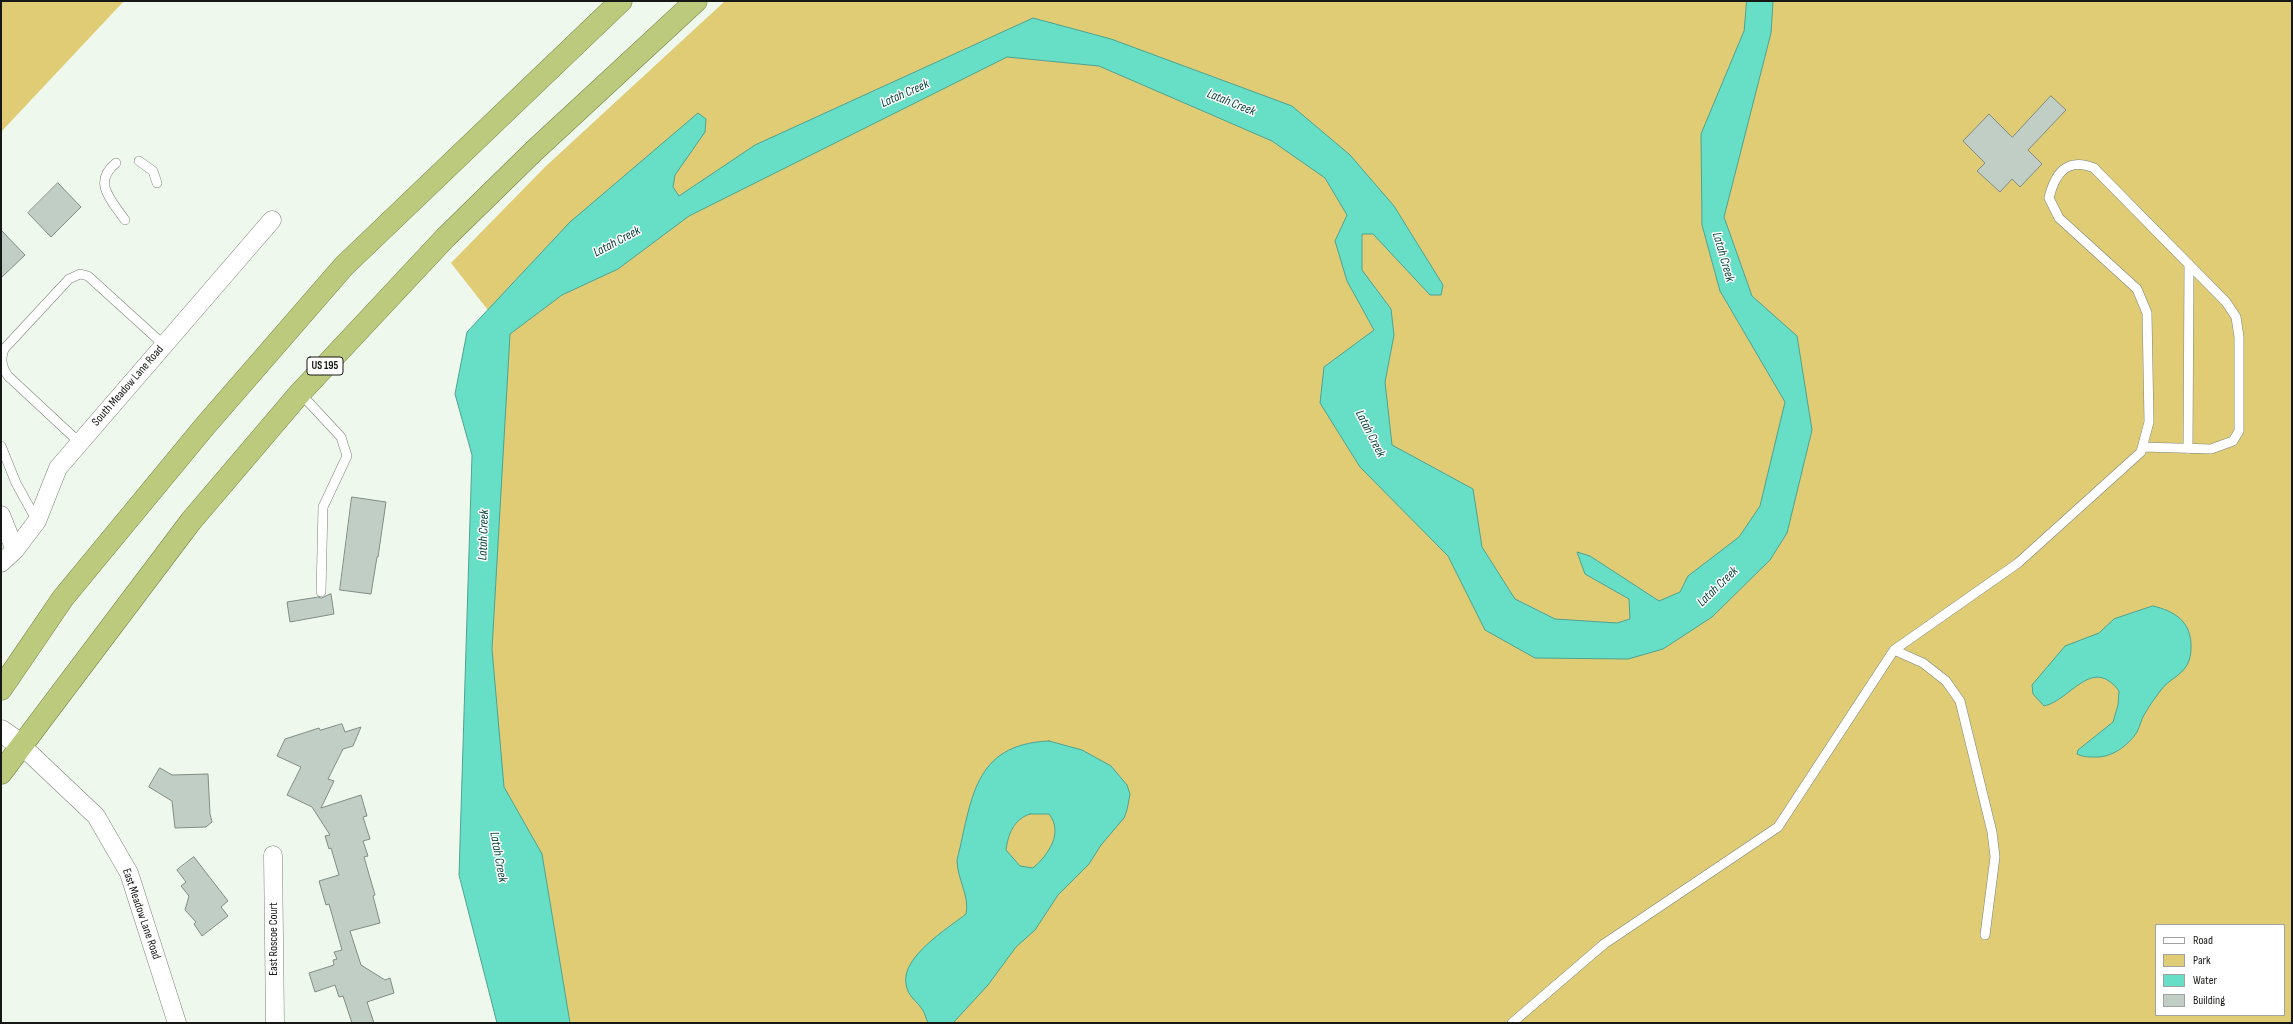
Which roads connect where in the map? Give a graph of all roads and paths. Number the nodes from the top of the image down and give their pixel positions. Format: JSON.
{"nodes":[{"id":1,"x":621,"y":1,"type":"edge"},
{"id":2,"x":696,"y":1,"type":"edge"},
{"id":3,"x":139,"y":161,"type":"dead end"},
{"id":4,"x":116,"y":163,"type":"dead end"},
{"id":5,"x":157,"y":183,"type":"dead end"},
{"id":6,"x":125,"y":220,"type":"dead end"},
{"id":7,"x":272,"y":220,"type":"dead end"},
{"id":8,"x":2189,"y":264,"type":"junction"},
{"id":9,"x":164,"y":346,"type":"junction"},
{"id":10,"x":300,"y":393,"type":"junction"},
{"id":11,"x":80,"y":443,"type":"junction"},
{"id":12,"x":1,"y":446,"type":"edge"},
{"id":13,"x":2142,"y":447,"type":"junction"},
{"id":14,"x":2188,"y":449,"type":"junction"},
{"id":15,"x":1,"y":515,"type":"edge"},
{"id":16,"x":37,"y":521,"type":"junction"},
{"id":17,"x":15,"y":550,"type":"junction"},
{"id":18,"x":1,"y":563,"type":"edge"},
{"id":19,"x":321,"y":592,"type":"dead end"},
{"id":20,"x":1894,"y":650,"type":"junction"},
{"id":21,"x":1,"y":690,"type":"edge"},
{"id":22,"x":1,"y":731,"type":"edge"},
{"id":23,"x":21,"y":745,"type":"junction"},
{"id":24,"x":1,"y":773,"type":"edge"},
{"id":25,"x":274,"y":854,"type":"dead end"},
{"id":26,"x":1985,"y":935,"type":"dead end"},
{"id":27,"x":177,"y":1023,"type":"edge"},
{"id":28,"x":275,"y":1023,"type":"edge"},
{"id":29,"x":1512,"y":1023,"type":"edge"}],
"edges":[{"from":1,"to":21,"type":"highway"},
{"from":2,"to":10,"type":"highway","number":"US 195"},
{"from":3,"to":5,"type":"lane"},
{"from":4,"to":6,"type":"lane"},
{"from":7,"to":9,"type":"street","name":"South Meadow Lane Road"},
{"from":8,"to":13,"type":"lane"},
{"from":8,"to":14,"type":"lane"},
{"from":8,"to":14,"type":"lane"},
{"from":9,"to":11,"type":"street","name":"South Meadow Lane Road"},
{"from":9,"to":11,"type":"lane"},
{"from":10,"to":19,"type":"lane"},
{"from":10,"to":23,"type":"highway","number":"US 195"},
{"from":11,"to":16,"type":"street","name":"South Meadow Lane Road"},
{"from":12,"to":16,"type":"lane"},
{"from":13,"to":14,"type":"lane"},
{"from":13,"to":20,"type":"lane"},
{"from":15,"to":17,"type":"street"},
{"from":16,"to":17,"type":"street","name":"South Meadow Lane Road"},
{"from":17,"to":18,"type":"street","name":"South Meadow Lane Road"},
{"from":20,"to":26,"type":"lane"},
{"from":20,"to":29,"type":"lane"},
{"from":22,"to":23,"type":"street"},
{"from":23,"to":24,"type":"highway","number":"US 195"},
{"from":23,"to":27,"type":"street","name":"East Meadow Lane Road"},
{"from":25,"to":28,"type":"street","name":"East Roscoe Court"}]}
